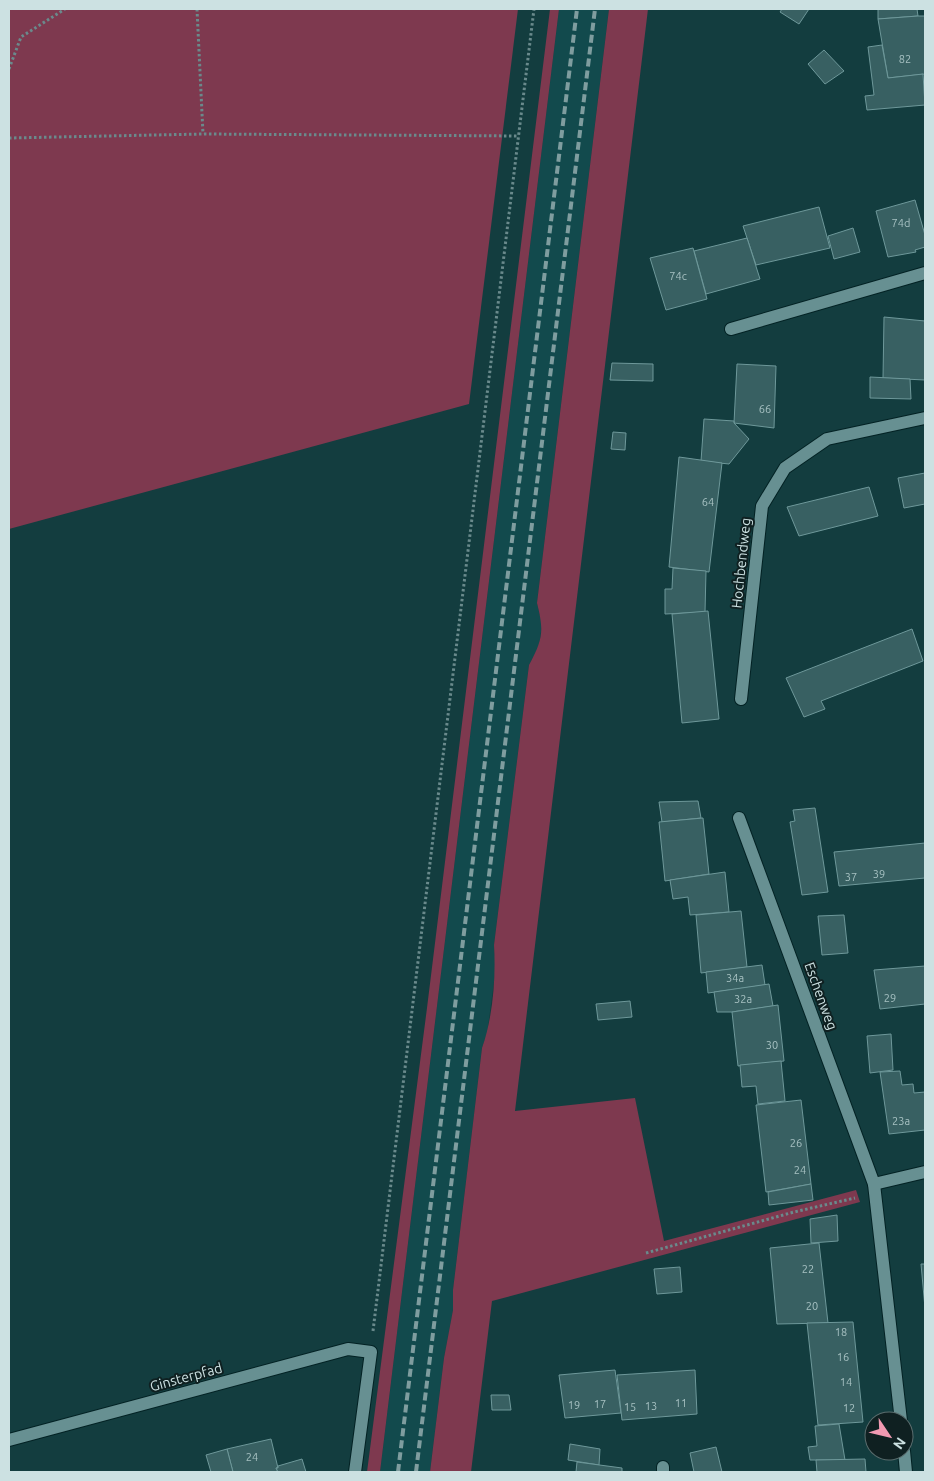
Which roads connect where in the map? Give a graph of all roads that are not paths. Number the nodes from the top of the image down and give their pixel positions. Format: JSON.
{"nodes":[{"id":1,"x":925,"y":273,"type":"edge"},
{"id":2,"x":731,"y":329,"type":"dead end"},
{"id":3,"x":925,"y":418,"type":"edge"},
{"id":4,"x":741,"y":699,"type":"dead end"},
{"id":5,"x":739,"y":818,"type":"dead end"},
{"id":6,"x":925,"y":1172,"type":"edge"},
{"id":7,"x":874,"y":1184,"type":"junction"},
{"id":8,"x":900,"y":1411,"type":"edge"},
{"id":9,"x":9,"y":1440,"type":"edge"},
{"id":10,"x":356,"y":1472,"type":"edge"}],
"edges":[{"from":1,"to":2,"type":"street"},
{"from":3,"to":4,"type":"street","name":"Hochbendweg"},
{"from":5,"to":7,"type":"street","name":"Eschenweg"},
{"from":6,"to":7,"type":"street"},
{"from":7,"to":8,"type":"street","name":"Eschenweg"},
{"from":9,"to":10,"type":"street","name":"Ginsterpfad"}]}
